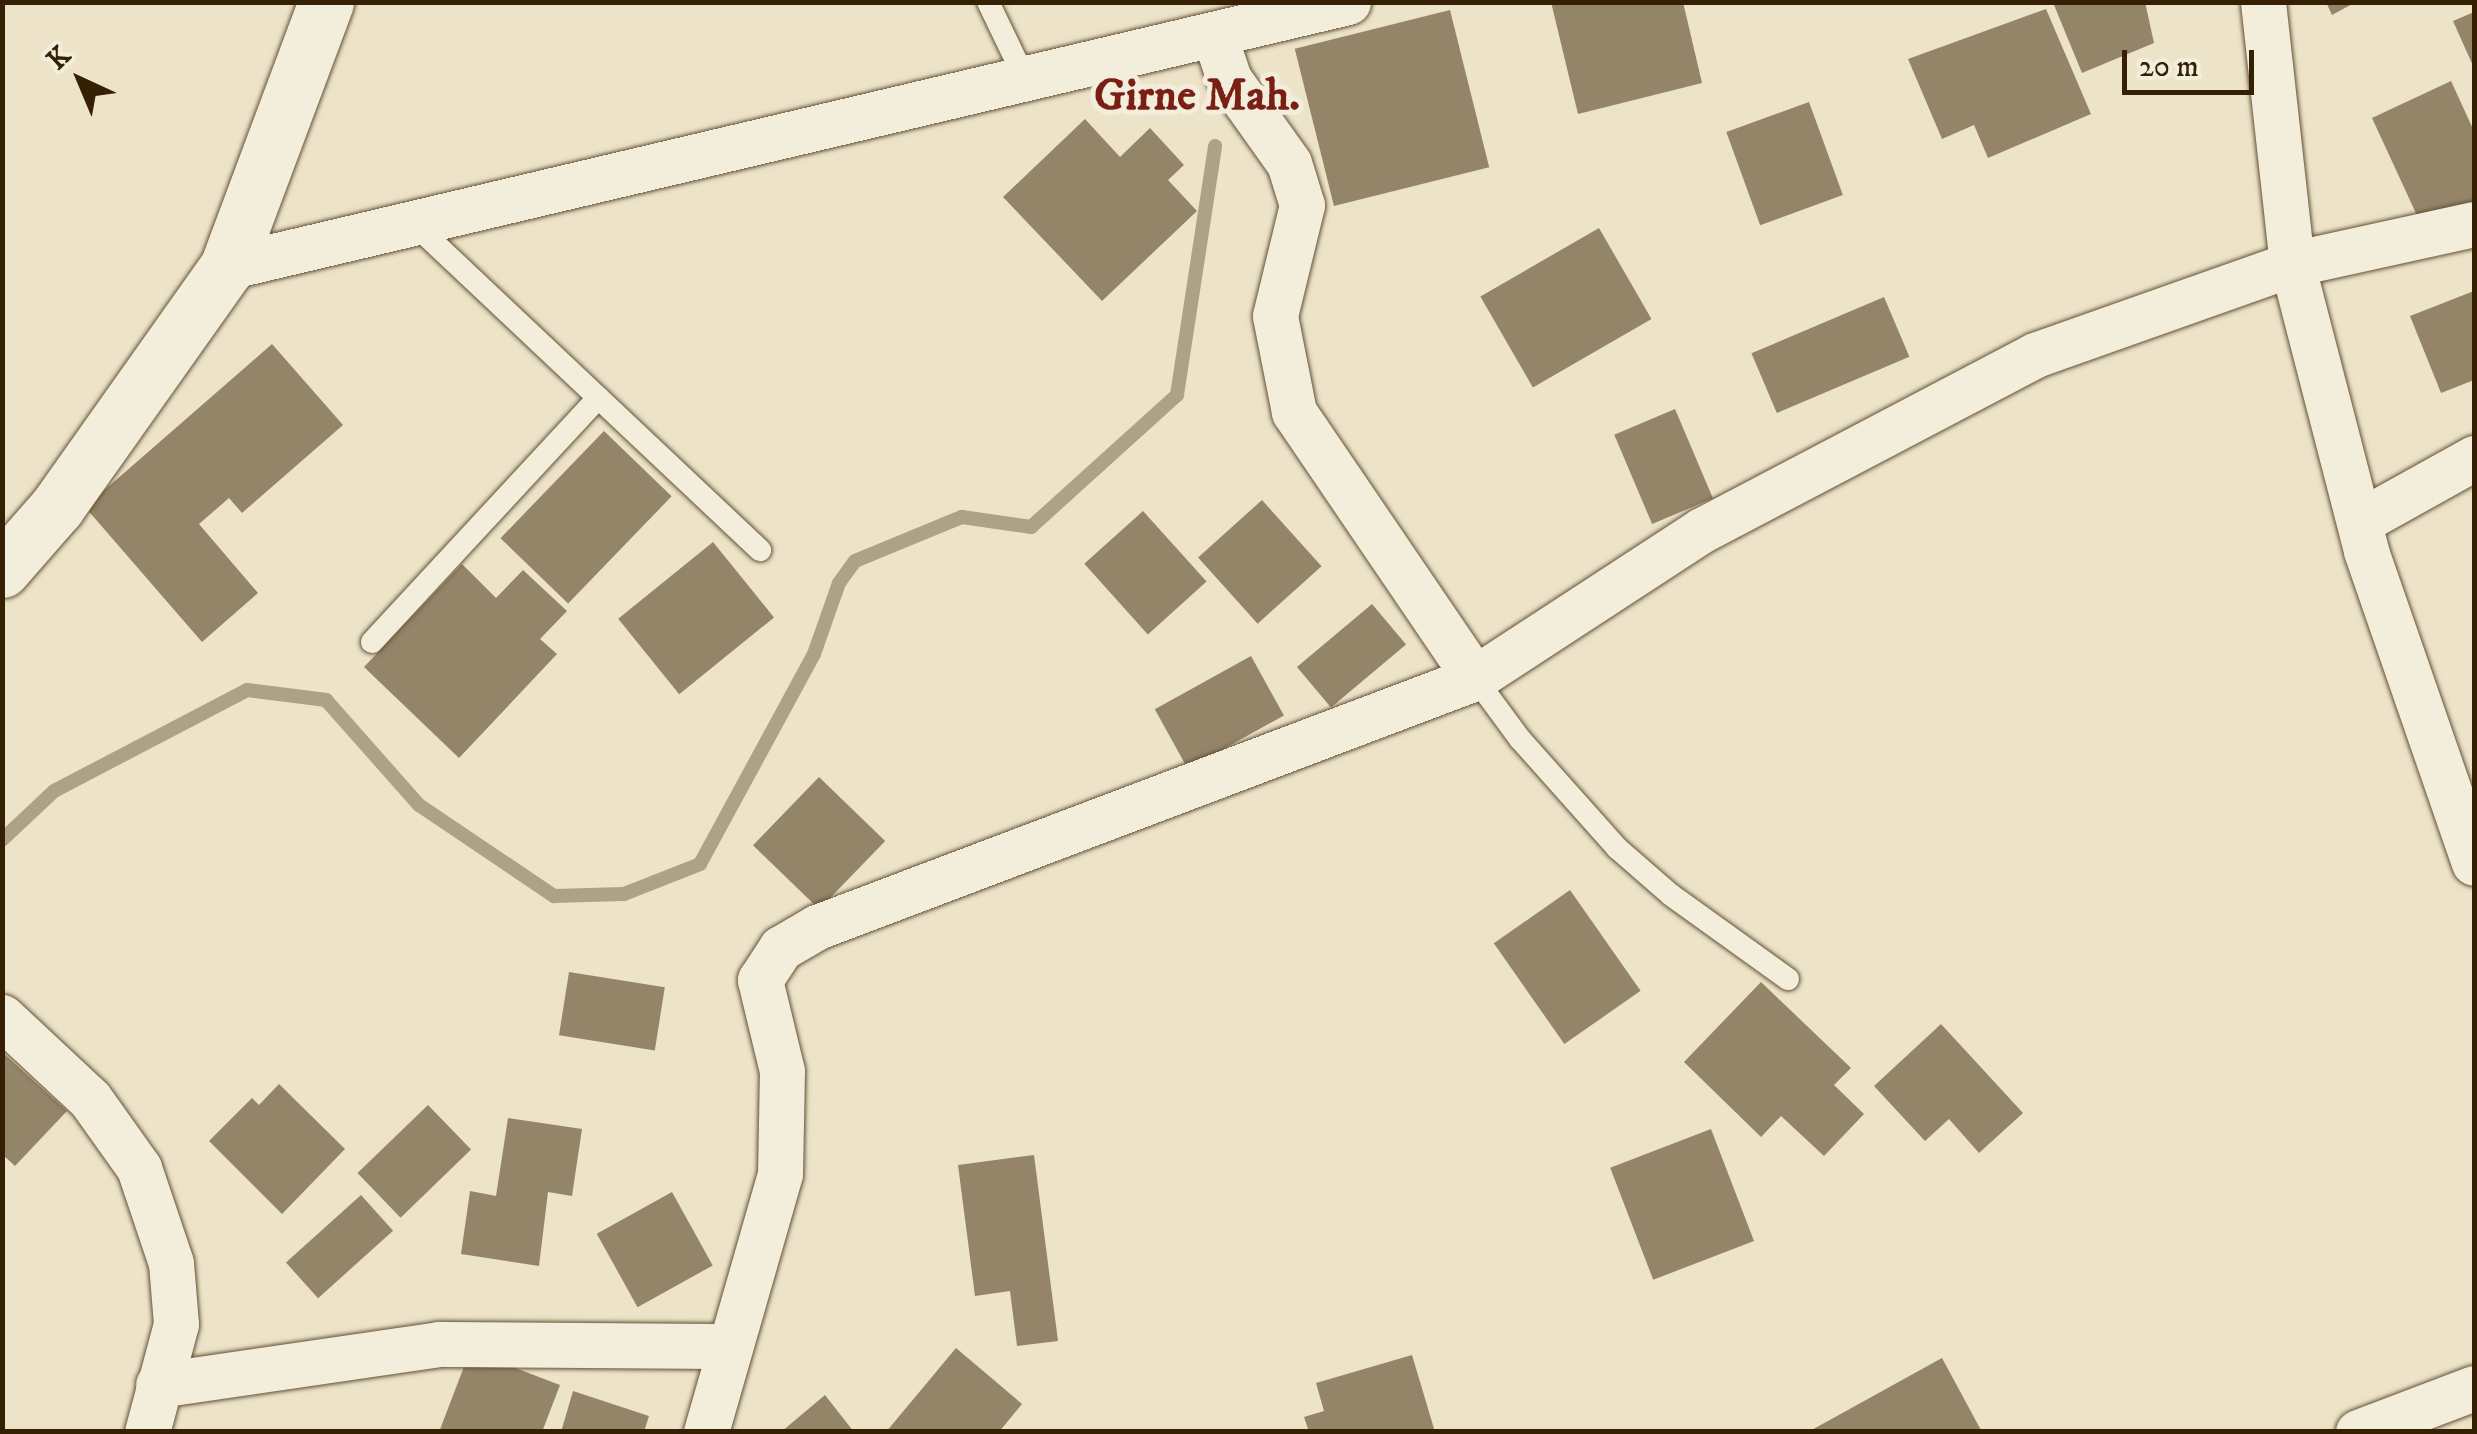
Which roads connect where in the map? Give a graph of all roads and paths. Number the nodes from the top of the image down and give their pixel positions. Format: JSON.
{"nodes":[{"id":1,"x":326,"y":2,"type":"edge"},
{"id":2,"x":988,"y":2,"type":"edge"},
{"id":3,"x":1348,"y":2,"type":"edge"},
{"id":4,"x":2263,"y":2,"type":"edge"},
{"id":5,"x":1214,"y":34,"type":"junction"},
{"id":6,"x":1025,"y":79,"type":"junction"},
{"id":7,"x":413,"y":224,"type":"junction"},
{"id":8,"x":2474,"y":224,"type":"edge"},
{"id":9,"x":2292,"y":264,"type":"junction"},
{"id":10,"x":227,"y":267,"type":"junction"},
{"id":11,"x":598,"y":398,"type":"junction"},
{"id":12,"x":2474,"y":458,"type":"edge"},
{"id":13,"x":2360,"y":522,"type":"junction"},
{"id":14,"x":760,"y":550,"type":"dead end"},
{"id":15,"x":2,"y":570,"type":"edge"},
{"id":16,"x":372,"y":642,"type":"dead end"},
{"id":17,"x":1476,"y":678,"type":"junction"},
{"id":18,"x":2474,"y":863,"type":"edge"},
{"id":19,"x":1788,"y":979,"type":"dead end"},
{"id":20,"x":2,"y":1017,"type":"edge"},
{"id":21,"x":730,"y":1346,"type":"junction"},
{"id":22,"x":158,"y":1385,"type":"junction"},
{"id":23,"x":2474,"y":1388,"type":"edge"},
{"id":24,"x":147,"y":1432,"type":"edge"},
{"id":25,"x":706,"y":1432,"type":"edge"},
{"id":26,"x":2358,"y":1432,"type":"edge"}],
"edges":[{"from":1,"to":10,"type":"street"},
{"from":2,"to":6,"type":"lane"},
{"from":3,"to":5,"type":"street"},
{"from":4,"to":9,"type":"street"},
{"from":5,"to":6,"type":"street"},
{"from":5,"to":17,"type":"street"},
{"from":6,"to":7,"type":"street"},
{"from":7,"to":10,"type":"street"},
{"from":7,"to":11,"type":"lane"},
{"from":8,"to":9,"type":"street"},
{"from":9,"to":13,"type":"street"},
{"from":9,"to":17,"type":"street"},
{"from":10,"to":15,"type":"street"},
{"from":11,"to":14,"type":"lane"},
{"from":11,"to":16,"type":"lane"},
{"from":12,"to":13,"type":"street"},
{"from":13,"to":18,"type":"street"},
{"from":17,"to":19,"type":"lane"},
{"from":17,"to":21,"type":"street"},
{"from":20,"to":22,"type":"street"},
{"from":21,"to":22,"type":"street"},
{"from":21,"to":25,"type":"street"},
{"from":22,"to":24,"type":"street"},
{"from":23,"to":26,"type":"street"}]}
